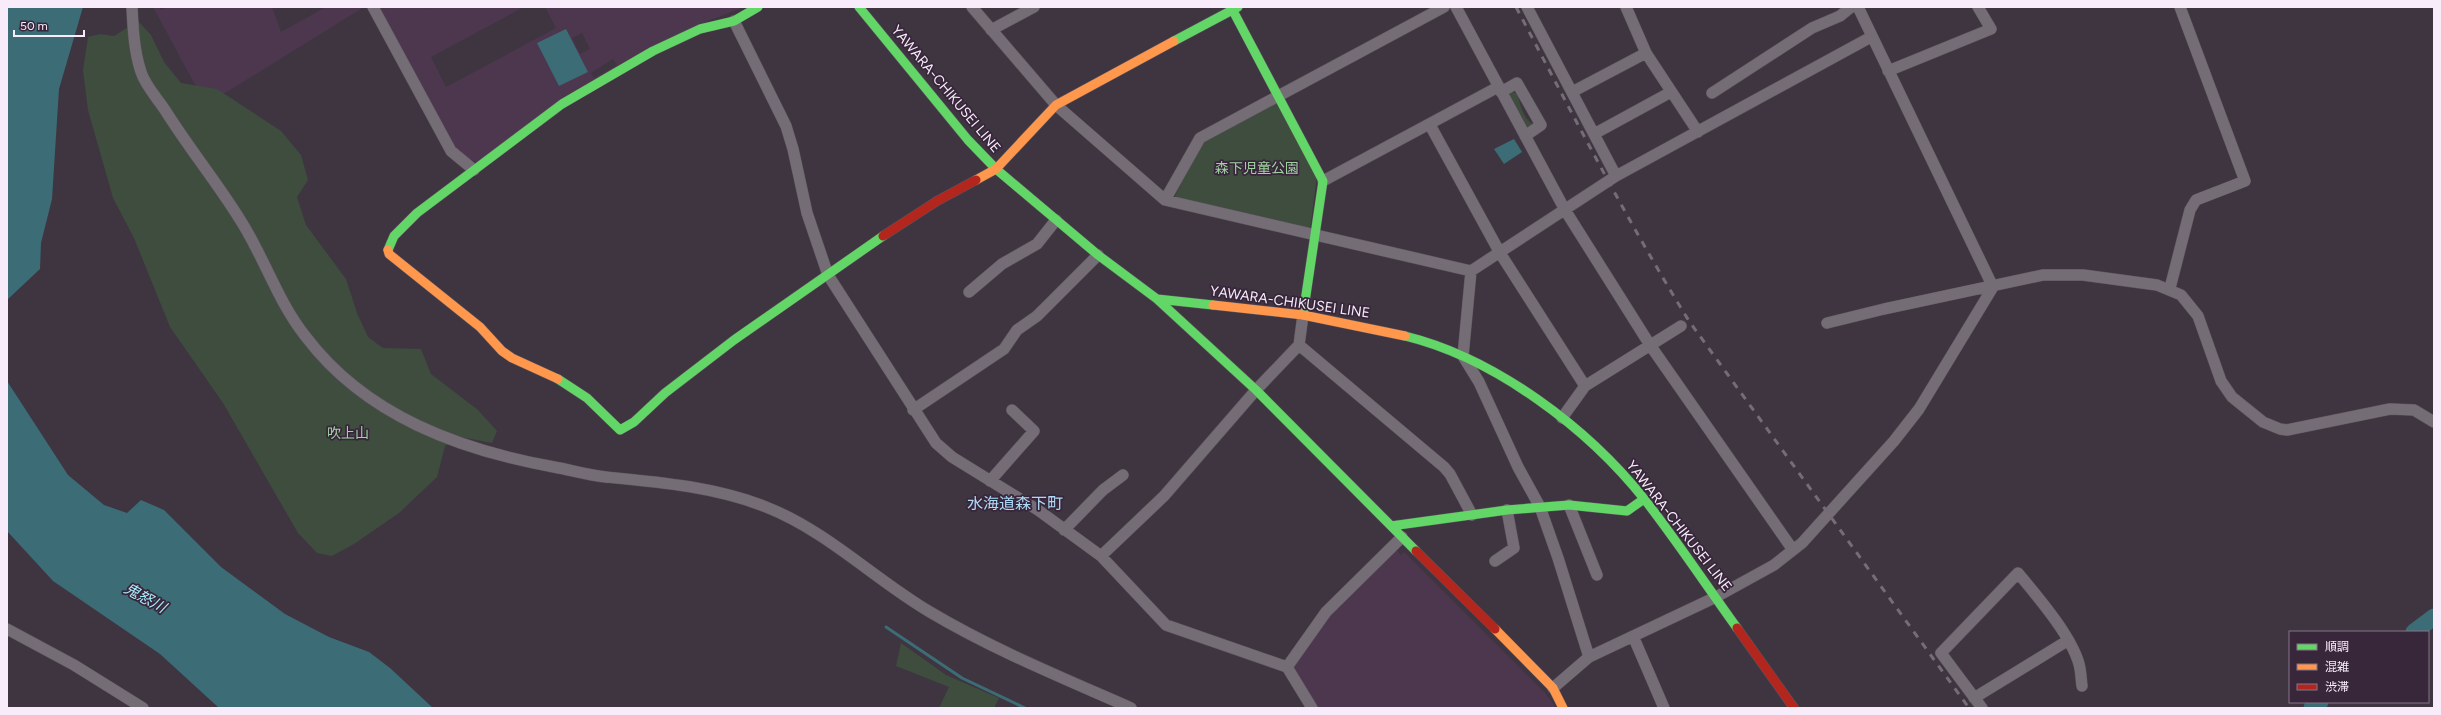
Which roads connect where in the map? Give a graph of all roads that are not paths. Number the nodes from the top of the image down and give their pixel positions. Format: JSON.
{"nodes":[{"id":1,"x":132,"y":7,"type":"edge"},
{"id":2,"x":373,"y":7,"type":"edge"},
{"id":3,"x":758,"y":7,"type":"edge"},
{"id":4,"x":859,"y":7,"type":"edge"},
{"id":5,"x":972,"y":7,"type":"edge"},
{"id":6,"x":1034,"y":7,"type":"edge"},
{"id":7,"x":1444,"y":7,"type":"edge"},
{"id":8,"x":1456,"y":7,"type":"edge"},
{"id":9,"x":1527,"y":7,"type":"edge"},
{"id":10,"x":1626,"y":7,"type":"edge"},
{"id":11,"x":1851,"y":7,"type":"edge"},
{"id":12,"x":1858,"y":7,"type":"edge"},
{"id":13,"x":1978,"y":7,"type":"edge"},
{"id":14,"x":2180,"y":7,"type":"edge"},
{"id":15,"x":1234,"y":8,"type":"edge"},
{"id":16,"x":734,"y":20,"type":"junction"},
{"id":17,"x":991,"y":30,"type":"junction"},
{"id":18,"x":1872,"y":37,"type":"junction"},
{"id":19,"x":1646,"y":53,"type":"junction"},
{"id":20,"x":1888,"y":71,"type":"junction"},
{"id":21,"x":1500,"y":90,"type":"junction"},
{"id":22,"x":1572,"y":92,"type":"junction"},
{"id":23,"x":1672,"y":92,"type":"junction"},
{"id":24,"x":1712,"y":93,"type":"dead end"},
{"id":25,"x":1279,"y":96,"type":"junction"},
{"id":26,"x":1056,"y":105,"type":"junction"},
{"id":27,"x":1430,"y":125,"type":"junction"},
{"id":28,"x":1698,"y":132,"type":"junction"},
{"id":29,"x":1594,"y":134,"type":"junction"},
{"id":30,"x":1525,"y":136,"type":"junction"},
{"id":31,"x":996,"y":169,"type":"junction"},
{"id":32,"x":474,"y":170,"type":"junction"},
{"id":33,"x":1616,"y":176,"type":"junction"},
{"id":34,"x":1323,"y":181,"type":"junction"},
{"id":35,"x":1165,"y":200,"type":"junction"},
{"id":36,"x":1565,"y":210,"type":"junction"},
{"id":37,"x":1056,"y":220,"type":"junction"},
{"id":38,"x":1317,"y":234,"type":"junction"},
{"id":39,"x":1500,"y":253,"type":"junction"},
{"id":40,"x":1098,"y":254,"type":"junction"},
{"id":41,"x":1471,"y":271,"type":"junction"},
{"id":42,"x":828,"y":276,"type":"junction"},
{"id":43,"x":1993,"y":287,"type":"junction"},
{"id":44,"x":2170,"y":288,"type":"junction"},
{"id":45,"x":968,"y":292,"type":"dead end"},
{"id":46,"x":1157,"y":299,"type":"junction"},
{"id":47,"x":1303,"y":316,"type":"junction"},
{"id":48,"x":1826,"y":324,"type":"dead end"},
{"id":49,"x":1681,"y":326,"type":"dead end"},
{"id":50,"x":1299,"y":345,"type":"junction"},
{"id":51,"x":1650,"y":345,"type":"junction"},
{"id":52,"x":1463,"y":356,"type":"junction"},
{"id":53,"x":1585,"y":386,"type":"junction"},
{"id":54,"x":1256,"y":390,"type":"junction"},
{"id":55,"x":913,"y":410,"type":"junction"},
{"id":56,"x":1012,"y":410,"type":"dead end"},
{"id":57,"x":1562,"y":418,"type":"junction"},
{"id":58,"x":2434,"y":422,"type":"edge"},
{"id":59,"x":1123,"y":475,"type":"dead end"},
{"id":60,"x":990,"y":481,"type":"junction"},
{"id":61,"x":1644,"y":499,"type":"junction"},
{"id":62,"x":1569,"y":505,"type":"junction"},
{"id":63,"x":1540,"y":507,"type":"junction"},
{"id":64,"x":1507,"y":510,"type":"junction"},
{"id":65,"x":1472,"y":514,"type":"junction"},
{"id":66,"x":1391,"y":526,"type":"junction"},
{"id":67,"x":1064,"y":530,"type":"junction"},
{"id":68,"x":1402,"y":537,"type":"junction"},
{"id":69,"x":1794,"y":550,"type":"junction"},
{"id":70,"x":1101,"y":556,"type":"junction"},
{"id":71,"x":1495,"y":561,"type":"dead end"},
{"id":72,"x":1597,"y":575,"type":"dead end"},
{"id":73,"x":1716,"y":597,"type":"junction"},
{"id":74,"x":7,"y":629,"type":"edge"},
{"id":75,"x":1633,"y":636,"type":"junction"},
{"id":76,"x":2067,"y":641,"type":"junction"},
{"id":77,"x":1589,"y":657,"type":"junction"},
{"id":78,"x":1287,"y":667,"type":"junction"},
{"id":79,"x":2082,"y":686,"type":"dead end"},
{"id":80,"x":1553,"y":688,"type":"junction"},
{"id":81,"x":1974,"y":698,"type":"junction"},
{"id":82,"x":143,"y":708,"type":"edge"},
{"id":83,"x":1131,"y":708,"type":"edge"},
{"id":84,"x":1312,"y":708,"type":"edge"},
{"id":85,"x":1563,"y":708,"type":"edge"},
{"id":86,"x":1664,"y":708,"type":"edge"},
{"id":87,"x":1794,"y":708,"type":"edge"},
{"id":88,"x":1982,"y":708,"type":"edge"}],
"edges":[{"from":1,"to":83,"type":"street"},
{"from":2,"to":32,"type":"street"},
{"from":3,"to":16,"type":"street"},
{"from":4,"to":31,"type":"street","name":"YAWARA-CHIKUSEI LINE"},
{"from":5,"to":17,"type":"street"},
{"from":6,"to":17,"type":"street"},
{"from":7,"to":25,"type":"street"},
{"from":8,"to":21,"type":"street"},
{"from":9,"to":22,"type":"street"},
{"from":10,"to":19,"type":"street"},
{"from":11,"to":24,"type":"street"},
{"from":12,"to":18,"type":"street"},
{"from":13,"to":20,"type":"street"},
{"from":14,"to":44,"type":"street"},
{"from":15,"to":25,"type":"street"},
{"from":15,"to":26,"type":"street"},
{"from":16,"to":32,"type":"street"},
{"from":16,"to":42,"type":"street"},
{"from":17,"to":26,"type":"street"},
{"from":18,"to":20,"type":"street"},
{"from":18,"to":28,"type":"street"},
{"from":19,"to":22,"type":"street"},
{"from":19,"to":23,"type":"street"},
{"from":20,"to":43,"type":"street"},
{"from":21,"to":27,"type":"street"},
{"from":21,"to":30,"type":"street"},
{"from":21,"to":30,"type":"street"},
{"from":22,"to":29,"type":"street"},
{"from":23,"to":28,"type":"street"},
{"from":23,"to":29,"type":"street"},
{"from":25,"to":34,"type":"street"},
{"from":25,"to":35,"type":"street"},
{"from":26,"to":31,"type":"street"},
{"from":26,"to":35,"type":"street"},
{"from":27,"to":34,"type":"street"},
{"from":27,"to":39,"type":"street"},
{"from":28,"to":33,"type":"street"},
{"from":29,"to":33,"type":"street"},
{"from":30,"to":36,"type":"street"},
{"from":31,"to":37,"type":"street","name":"YAWARA-CHIKUSEI LINE"},
{"from":31,"to":42,"type":"street"},
{"from":32,"to":42,"type":"street"},
{"from":33,"to":36,"type":"street"},
{"from":34,"to":38,"type":"street"},
{"from":35,"to":38,"type":"street"},
{"from":36,"to":39,"type":"street"},
{"from":36,"to":51,"type":"street"},
{"from":37,"to":40,"type":"street","name":"YAWARA-CHIKUSEI LINE"},
{"from":37,"to":45,"type":"street"},
{"from":38,"to":41,"type":"street"},
{"from":38,"to":47,"type":"street"},
{"from":39,"to":41,"type":"street"},
{"from":39,"to":53,"type":"street"},
{"from":40,"to":46,"type":"street","name":"YAWARA-CHIKUSEI LINE"},
{"from":40,"to":55,"type":"street"},
{"from":41,"to":52,"type":"street"},
{"from":42,"to":55,"type":"street"},
{"from":43,"to":44,"type":"street"},
{"from":43,"to":48,"type":"street"},
{"from":43,"to":69,"type":"street"},
{"from":44,"to":58,"type":"street"},
{"from":46,"to":47,"type":"street","name":"YAWARA-CHIKUSEI LINE"},
{"from":46,"to":54,"type":"street"},
{"from":47,"to":50,"type":"street"},
{"from":47,"to":52,"type":"street","name":"YAWARA-CHIKUSEI LINE"},
{"from":49,"to":51,"type":"street"},
{"from":50,"to":54,"type":"street"},
{"from":50,"to":65,"type":"street"},
{"from":51,"to":53,"type":"street"},
{"from":51,"to":69,"type":"street"},
{"from":52,"to":57,"type":"street","name":"YAWARA-CHIKUSEI LINE"},
{"from":52,"to":63,"type":"street"},
{"from":53,"to":57,"type":"street"},
{"from":54,"to":66,"type":"street"},
{"from":54,"to":70,"type":"street"},
{"from":55,"to":60,"type":"street"},
{"from":56,"to":60,"type":"street"},
{"from":57,"to":61,"type":"street","name":"YAWARA-CHIKUSEI LINE"},
{"from":59,"to":67,"type":"street"},
{"from":60,"to":67,"type":"street"},
{"from":61,"to":62,"type":"street"},
{"from":61,"to":73,"type":"street","name":"YAWARA-CHIKUSEI LINE"},
{"from":62,"to":63,"type":"street"},
{"from":62,"to":72,"type":"street"},
{"from":63,"to":64,"type":"street"},
{"from":63,"to":77,"type":"street"},
{"from":64,"to":65,"type":"street"},
{"from":64,"to":71,"type":"street"},
{"from":65,"to":66,"type":"street"},
{"from":66,"to":68,"type":"street"},
{"from":67,"to":70,"type":"street"},
{"from":68,"to":78,"type":"street"},
{"from":68,"to":80,"type":"street"},
{"from":69,"to":73,"type":"street"},
{"from":70,"to":78,"type":"street"},
{"from":73,"to":75,"type":"street"},
{"from":73,"to":87,"type":"street","name":"YAWARA-CHIKUSEI LINE"},
{"from":74,"to":82,"type":"street"},
{"from":75,"to":77,"type":"street"},
{"from":75,"to":86,"type":"street"},
{"from":76,"to":79,"type":"street"},
{"from":76,"to":81,"type":"street"},
{"from":76,"to":81,"type":"street"},
{"from":77,"to":80,"type":"street"},
{"from":78,"to":84,"type":"street"},
{"from":80,"to":85,"type":"street"},
{"from":81,"to":88,"type":"street"}]}
